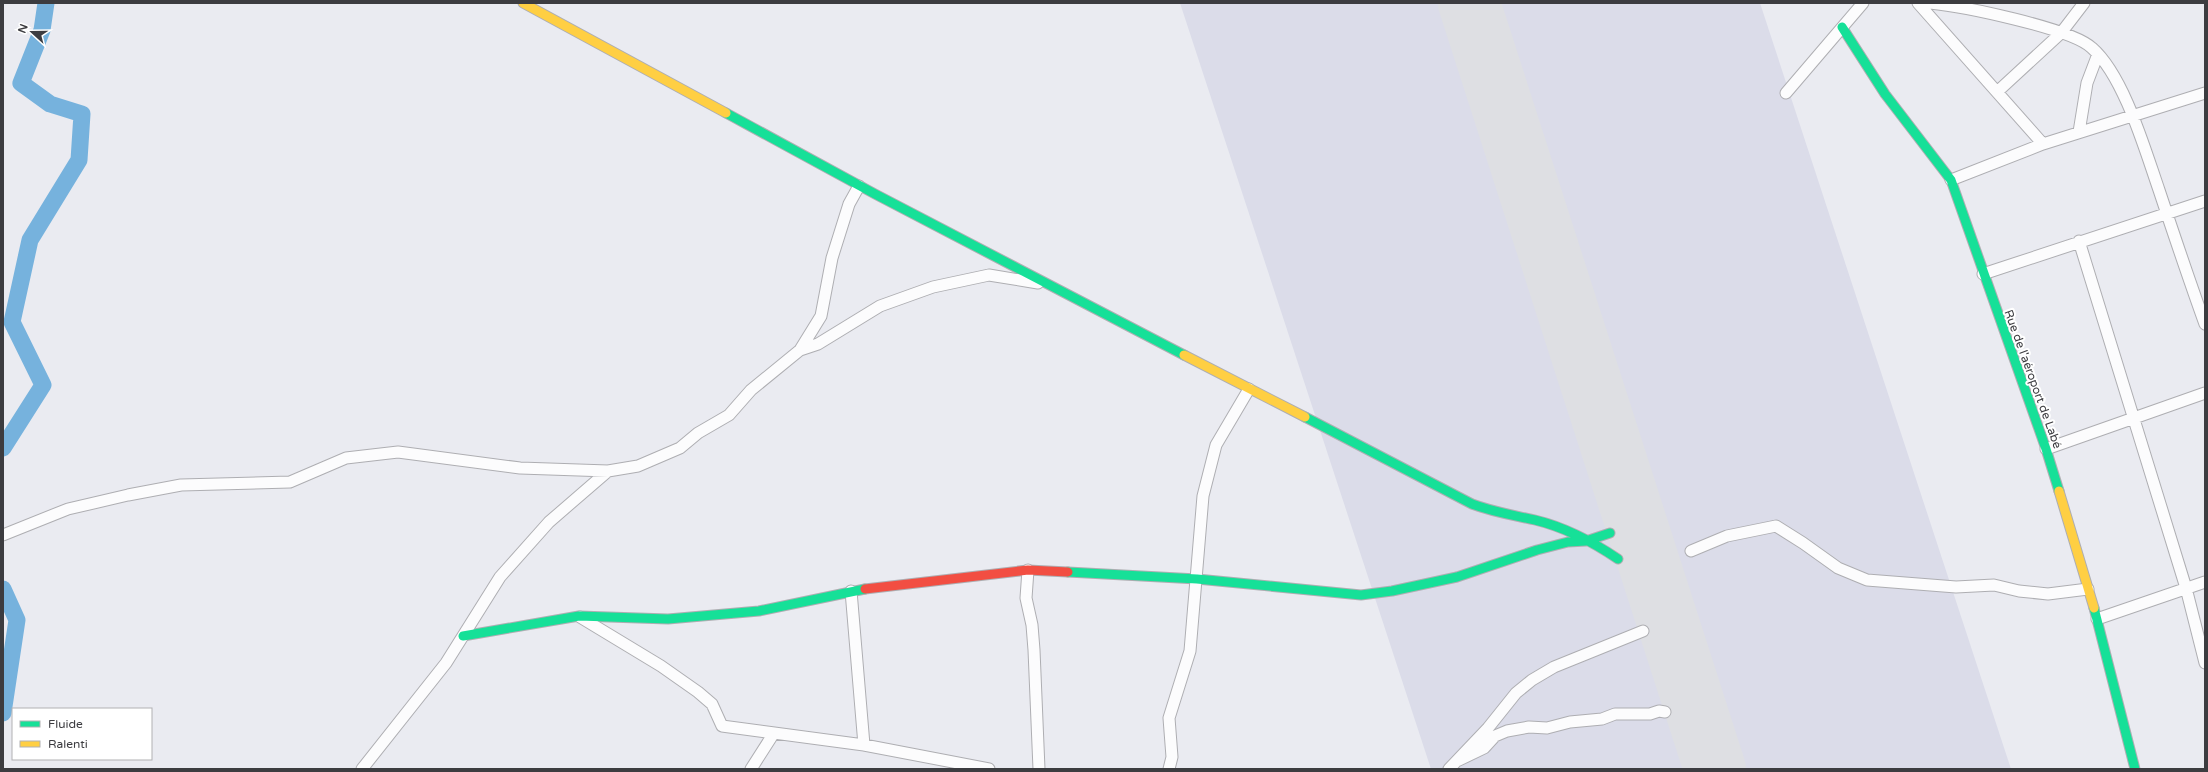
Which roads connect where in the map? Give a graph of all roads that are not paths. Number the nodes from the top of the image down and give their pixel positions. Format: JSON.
{"nodes":[{"id":1,"x":523,"y":3,"type":"edge"},
{"id":2,"x":1863,"y":3,"type":"edge"},
{"id":3,"x":1918,"y":3,"type":"edge"},
{"id":4,"x":1930,"y":3,"type":"edge"},
{"id":5,"x":2084,"y":3,"type":"edge"},
{"id":6,"x":1842,"y":27,"type":"junction"},
{"id":7,"x":2061,"y":33,"type":"junction"},
{"id":8,"x":2098,"y":54,"type":"junction"},
{"id":9,"x":1997,"y":92,"type":"junction"},
{"id":10,"x":1786,"y":93,"type":"dead end"},
{"id":11,"x":2205,"y":93,"type":"edge"},
{"id":12,"x":2133,"y":116,"type":"junction"},
{"id":13,"x":2079,"y":132,"type":"junction"},
{"id":14,"x":2043,"y":144,"type":"junction"},
{"id":15,"x":1951,"y":180,"type":"junction"},
{"id":16,"x":859,"y":186,"type":"junction"},
{"id":17,"x":2205,"y":201,"type":"edge"},
{"id":18,"x":2167,"y":214,"type":"junction"},
{"id":19,"x":2079,"y":241,"type":"junction"},
{"id":20,"x":1983,"y":274,"type":"junction"},
{"id":21,"x":1048,"y":284,"type":"junction"},
{"id":22,"x":2205,"y":324,"type":"edge"},
{"id":23,"x":800,"y":350,"type":"junction"},
{"id":24,"x":1249,"y":389,"type":"junction"},
{"id":25,"x":2205,"y":393,"type":"edge"},
{"id":26,"x":2134,"y":418,"type":"junction"},
{"id":27,"x":2046,"y":449,"type":"junction"},
{"id":28,"x":608,"y":471,"type":"junction"},
{"id":29,"x":1610,"y":533,"type":"dead end"},
{"id":30,"x":3,"y":535,"type":"edge"},
{"id":31,"x":1586,"y":541,"type":"junction"},
{"id":32,"x":1691,"y":551,"type":"dead end"},
{"id":33,"x":1618,"y":558,"type":"dead end"},
{"id":34,"x":1028,"y":570,"type":"junction"},
{"id":35,"x":1197,"y":579,"type":"junction"},
{"id":36,"x":2205,"y":582,"type":"edge"},
{"id":37,"x":2186,"y":588,"type":"junction"},
{"id":38,"x":2088,"y":589,"type":"junction"},
{"id":39,"x":850,"y":591,"type":"junction"},
{"id":40,"x":579,"y":616,"type":"junction"},
{"id":41,"x":2097,"y":619,"type":"junction"},
{"id":42,"x":1643,"y":631,"type":"dead end"},
{"id":43,"x":464,"y":636,"type":"junction"},
{"id":44,"x":2205,"y":663,"type":"edge"},
{"id":45,"x":1665,"y":712,"type":"dead end"},
{"id":46,"x":774,"y":733,"type":"junction"},
{"id":47,"x":864,"y":745,"type":"junction"},
{"id":48,"x":1452,"y":765,"type":"edge"},
{"id":49,"x":362,"y":769,"type":"edge"},
{"id":50,"x":751,"y":769,"type":"edge"},
{"id":51,"x":989,"y":769,"type":"edge"},
{"id":52,"x":1039,"y":769,"type":"edge"},
{"id":53,"x":1169,"y":769,"type":"edge"},
{"id":54,"x":2135,"y":769,"type":"edge"}],
"edges":[{"from":1,"to":16,"type":"street"},
{"from":2,"to":6,"type":"street"},
{"from":3,"to":9,"type":"street"},
{"from":4,"to":7,"type":"street"},
{"from":5,"to":7,"type":"street"},
{"from":6,"to":10,"type":"street"},
{"from":6,"to":15,"type":"street","name":"Rue de l'aéroport de Labé"},
{"from":7,"to":8,"type":"street"},
{"from":7,"to":9,"type":"street"},
{"from":8,"to":12,"type":"street"},
{"from":8,"to":13,"type":"street"},
{"from":9,"to":14,"type":"street"},
{"from":11,"to":12,"type":"street"},
{"from":12,"to":13,"type":"street"},
{"from":12,"to":18,"type":"street"},
{"from":13,"to":14,"type":"street"},
{"from":14,"to":15,"type":"street"},
{"from":15,"to":20,"type":"street","name":"Rue de l'aéroport de Labé"},
{"from":16,"to":21,"type":"street"},
{"from":16,"to":23,"type":"street"},
{"from":17,"to":18,"type":"street"},
{"from":18,"to":19,"type":"street"},
{"from":18,"to":22,"type":"street"},
{"from":19,"to":20,"type":"street"},
{"from":19,"to":26,"type":"street"},
{"from":20,"to":27,"type":"street","name":"Rue de l'aéroport de Labé"},
{"from":21,"to":23,"type":"street"},
{"from":21,"to":24,"type":"street"},
{"from":23,"to":28,"type":"street"},
{"from":24,"to":31,"type":"street"},
{"from":24,"to":35,"type":"street"},
{"from":25,"to":26,"type":"street"},
{"from":26,"to":27,"type":"street"},
{"from":26,"to":37,"type":"street"},
{"from":27,"to":38,"type":"street","name":"Rue de l'aéroport de Labé"},
{"from":28,"to":30,"type":"street"},
{"from":28,"to":43,"type":"street"},
{"from":29,"to":31,"type":"street"},
{"from":31,"to":33,"type":"street"},
{"from":31,"to":35,"type":"street"},
{"from":32,"to":38,"type":"street"},
{"from":34,"to":35,"type":"street"},
{"from":34,"to":39,"type":"street"},
{"from":34,"to":52,"type":"street"},
{"from":35,"to":53,"type":"street"},
{"from":36,"to":37,"type":"street"},
{"from":37,"to":41,"type":"street"},
{"from":37,"to":44,"type":"street"},
{"from":38,"to":41,"type":"street","name":"Rue de l'aéroport de Labé"},
{"from":39,"to":40,"type":"street"},
{"from":39,"to":47,"type":"street"},
{"from":40,"to":43,"type":"street"},
{"from":40,"to":46,"type":"street"},
{"from":41,"to":54,"type":"street","name":"Rue de l'aéroport de Labé"},
{"from":42,"to":48,"type":"street"},
{"from":43,"to":49,"type":"street"},
{"from":45,"to":48,"type":"street"},
{"from":46,"to":47,"type":"street"},
{"from":46,"to":50,"type":"street"},
{"from":47,"to":51,"type":"street"}]}
